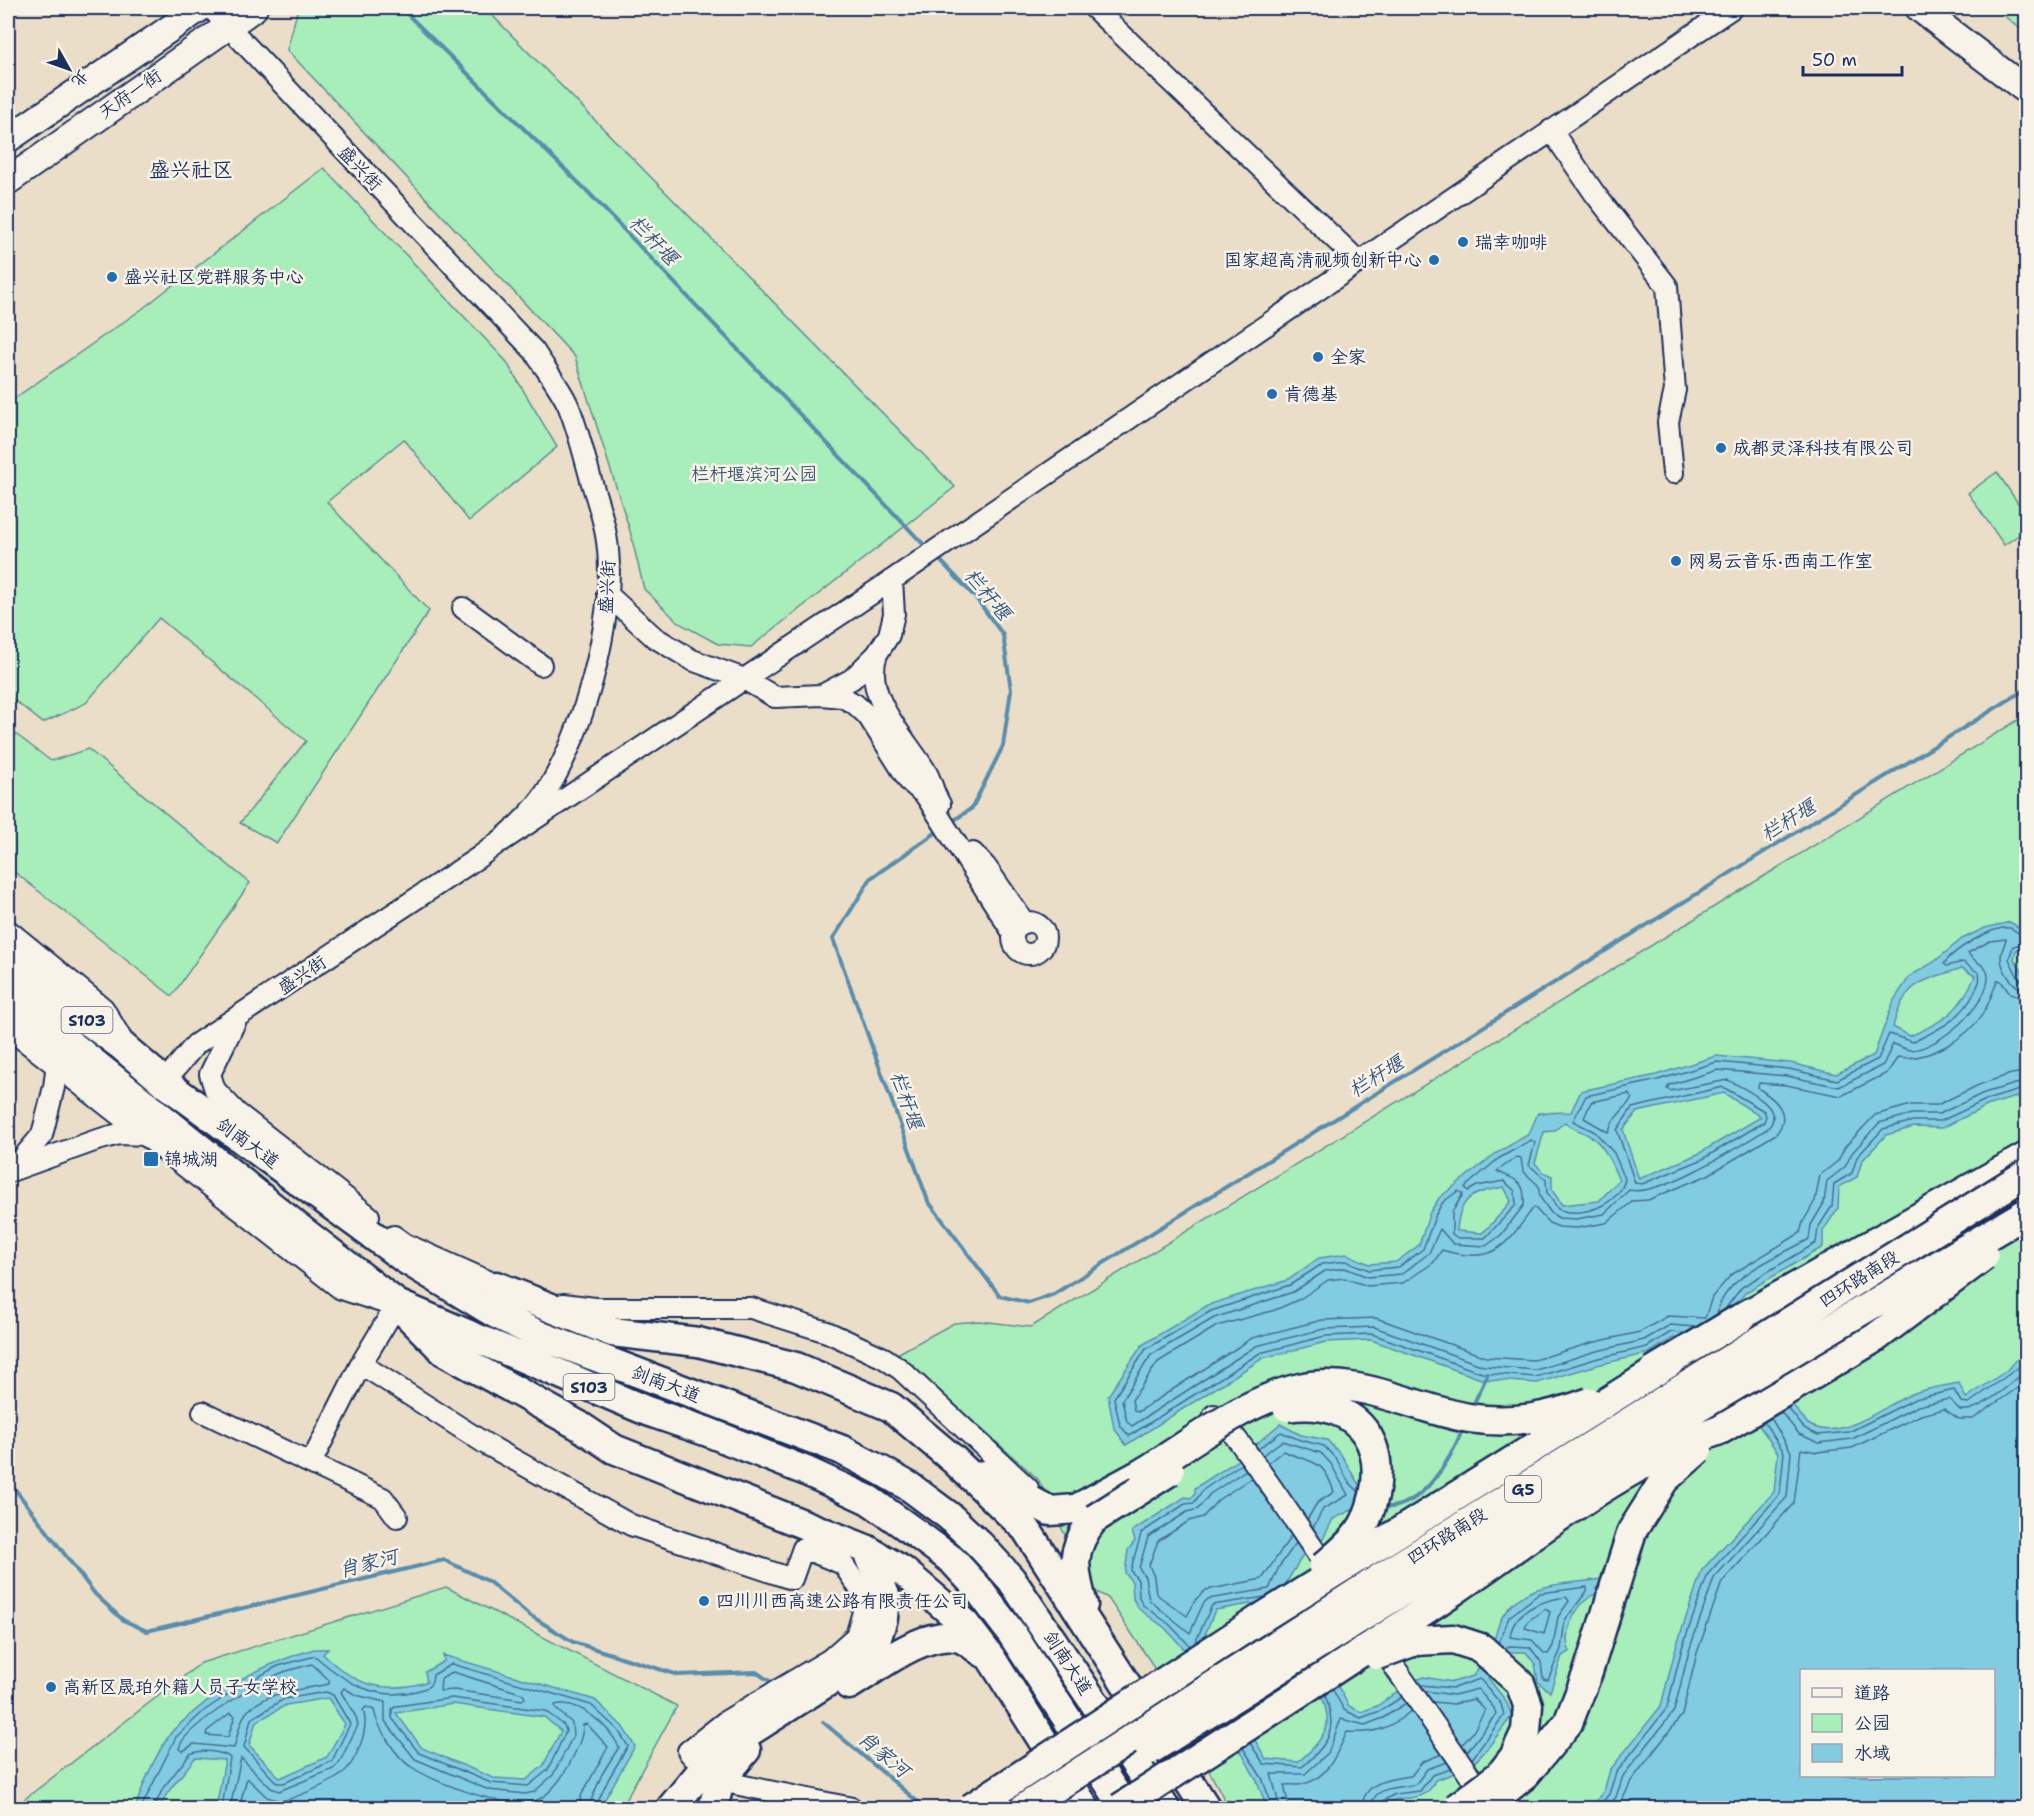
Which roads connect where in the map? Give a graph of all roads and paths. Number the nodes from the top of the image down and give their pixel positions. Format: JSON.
{"nodes":[{"id":1,"x":200,"y":8,"type":"edge"},
{"id":2,"x":254,"y":8,"type":"edge"},
{"id":3,"x":1094,"y":8,"type":"edge"},
{"id":4,"x":1732,"y":8,"type":"edge"},
{"id":5,"x":1919,"y":8,"type":"edge"},
{"id":6,"x":1947,"y":8,"type":"edge"},
{"id":7,"x":219,"y":17,"type":"edge"},
{"id":8,"x":2026,"y":69,"type":"edge"},
{"id":9,"x":2026,"y":90,"type":"edge"},
{"id":10,"x":1551,"y":130,"type":"junction"},
{"id":11,"x":8,"y":139,"type":"edge"},
{"id":12,"x":8,"y":181,"type":"edge"},
{"id":13,"x":1358,"y":261,"type":"junction"},
{"id":14,"x":1673,"y":473,"type":"dead end"},
{"id":15,"x":899,"y":574,"type":"junction"},
{"id":16,"x":607,"y":594,"type":"junction"},
{"id":17,"x":463,"y":608,"type":"dead end"},
{"id":18,"x":877,"y":654,"type":"junction"},
{"id":19,"x":541,"y":665,"type":"dead end"},
{"id":20,"x":744,"y":679,"type":"junction"},
{"id":21,"x":822,"y":695,"type":"junction"},
{"id":22,"x":934,"y":803,"type":"junction"},
{"id":23,"x":502,"y":841,"type":"junction"},
{"id":24,"x":1019,"y":928,"type":"dead end"},
{"id":25,"x":8,"y":934,"type":"edge"},
{"id":26,"x":8,"y":962,"type":"edge"},
{"id":27,"x":8,"y":994,"type":"edge"},
{"id":28,"x":237,"y":1018,"type":"junction"},
{"id":29,"x":8,"y":1024,"type":"edge"},
{"id":30,"x":122,"y":1046,"type":"junction"},
{"id":31,"x":57,"y":1063,"type":"junction"},
{"id":32,"x":164,"y":1082,"type":"junction"},
{"id":33,"x":148,"y":1135,"type":"junction"},
{"id":34,"x":2026,"y":1157,"type":"edge"},
{"id":35,"x":11,"y":1170,"type":"edge"},
{"id":36,"x":2026,"y":1174,"type":"edge"},
{"id":37,"x":2026,"y":1213,"type":"edge"},
{"id":38,"x":2026,"y":1224,"type":"edge"},
{"id":39,"x":496,"y":1286,"type":"junction"},
{"id":40,"x":397,"y":1304,"type":"junction"},
{"id":41,"x":1669,"y":1363,"type":"junction"},
{"id":42,"x":361,"y":1364,"type":"junction"},
{"id":43,"x":203,"y":1412,"type":"dead end"},
{"id":44,"x":1720,"y":1430,"type":"junction"},
{"id":45,"x":954,"y":1460,"type":"junction"},
{"id":46,"x":311,"y":1463,"type":"junction"},
{"id":47,"x":397,"y":1517,"type":"dead end"},
{"id":48,"x":867,"y":1549,"type":"junction"},
{"id":49,"x":1263,"y":1617,"type":"junction"},
{"id":50,"x":1089,"y":1627,"type":"junction"},
{"id":51,"x":991,"y":1658,"type":"junction"},
{"id":52,"x":1338,"y":1669,"type":"junction"},
{"id":53,"x":693,"y":1757,"type":"dead end"},
{"id":54,"x":725,"y":1782,"type":"dead end"},
{"id":55,"x":1455,"y":1808,"type":"edge"},
{"id":56,"x":671,"y":1809,"type":"edge"},
{"id":57,"x":713,"y":1809,"type":"edge"},
{"id":58,"x":852,"y":1809,"type":"edge"},
{"id":59,"x":971,"y":1809,"type":"edge"},
{"id":60,"x":1024,"y":1809,"type":"edge"},
{"id":61,"x":1057,"y":1809,"type":"edge"},
{"id":62,"x":1085,"y":1809,"type":"edge"},
{"id":63,"x":1120,"y":1809,"type":"edge"},
{"id":64,"x":1125,"y":1809,"type":"edge"},
{"id":65,"x":1165,"y":1809,"type":"edge"},
{"id":66,"x":1206,"y":1809,"type":"edge"},
{"id":67,"x":1483,"y":1809,"type":"edge"},
{"id":68,"x":1492,"y":1809,"type":"edge"}],
"edges":[{"from":1,"to":11,"type":"main road","name":"天府一街"},
{"from":2,"to":7,"type":"main road","name":"天府一街"},
{"from":3,"to":13,"type":"street"},
{"from":4,"to":10,"type":"street"},
{"from":5,"to":9,"type":"main road"},
{"from":6,"to":8,"type":"main road"},
{"from":7,"to":12,"type":"main road","name":"天府一街"},
{"from":7,"to":16,"type":"street","name":"盛兴街"},
{"from":10,"to":13,"type":"street"},
{"from":10,"to":14,"type":"street"},
{"from":13,"to":15,"type":"street"},
{"from":15,"to":18,"type":"street"},
{"from":15,"to":20,"type":"street"},
{"from":16,"to":20,"type":"street"},
{"from":16,"to":23,"type":"street","name":"盛兴街"},
{"from":17,"to":19,"type":"street"},
{"from":18,"to":21,"type":"street"},
{"from":18,"to":22,"type":"street"},
{"from":20,"to":21,"type":"street"},
{"from":20,"to":23,"type":"street"},
{"from":21,"to":22,"type":"street"},
{"from":22,"to":24,"type":"street"},
{"from":23,"to":28,"type":"street","name":"盛兴街"},
{"from":25,"to":30,"type":"main road"},
{"from":26,"to":30,"type":"highway","name":"剑南大道","number":"S103"},
{"from":27,"to":40,"type":"highway","name":"剑南大道","number":"S103"},
{"from":28,"to":32,"type":"street","name":"盛兴街"},
{"from":28,"to":39,"type":"street"},
{"from":29,"to":31,"type":"main road"},
{"from":30,"to":32,"type":"highway","name":"剑南大道","number":"S103"},
{"from":31,"to":33,"type":"main road"},
{"from":31,"to":35,"type":"street"},
{"from":32,"to":65,"type":"highway","name":"剑南大道","number":"S103"},
{"from":33,"to":35,"type":"street"},
{"from":33,"to":40,"type":"main road"},
{"from":34,"to":41,"type":"highway","bridge":true},
{"from":36,"to":60,"type":"highway","name":"四环路南段","number":"G5","bridge":true},
{"from":37,"to":61,"type":"highway","name":"四环路南段","number":"G5","bridge":true},
{"from":38,"to":44,"type":"highway","bridge":true},
{"from":39,"to":45,"type":"highway"},
{"from":39,"to":68,"type":"street"},
{"from":40,"to":42,"type":"street"},
{"from":40,"to":48,"type":"highway"},
{"from":40,"to":64,"type":"highway","name":"剑南大道","number":"S103"},
{"from":41,"to":45,"type":"highway","bridge":true},
{"from":41,"to":49,"type":"highway","bridge":true},
{"from":42,"to":46,"type":"street"},
{"from":42,"to":53,"type":"street"},
{"from":43,"to":46,"type":"street"},
{"from":44,"to":52,"type":"highway","bridge":true},
{"from":44,"to":67,"type":"highway","bridge":true},
{"from":45,"to":50,"type":"highway"},
{"from":46,"to":47,"type":"street"},
{"from":48,"to":51,"type":"highway"},
{"from":48,"to":56,"type":"highway"},
{"from":49,"to":50,"type":"highway","bridge":true},
{"from":49,"to":59,"type":"highway","bridge":true},
{"from":50,"to":66,"type":"highway"},
{"from":51,"to":57,"type":"highway"},
{"from":51,"to":62,"type":"highway"},
{"from":52,"to":55,"type":"highway","bridge":true},
{"from":52,"to":63,"type":"highway","bridge":true},
{"from":54,"to":58,"type":"street"}]}
